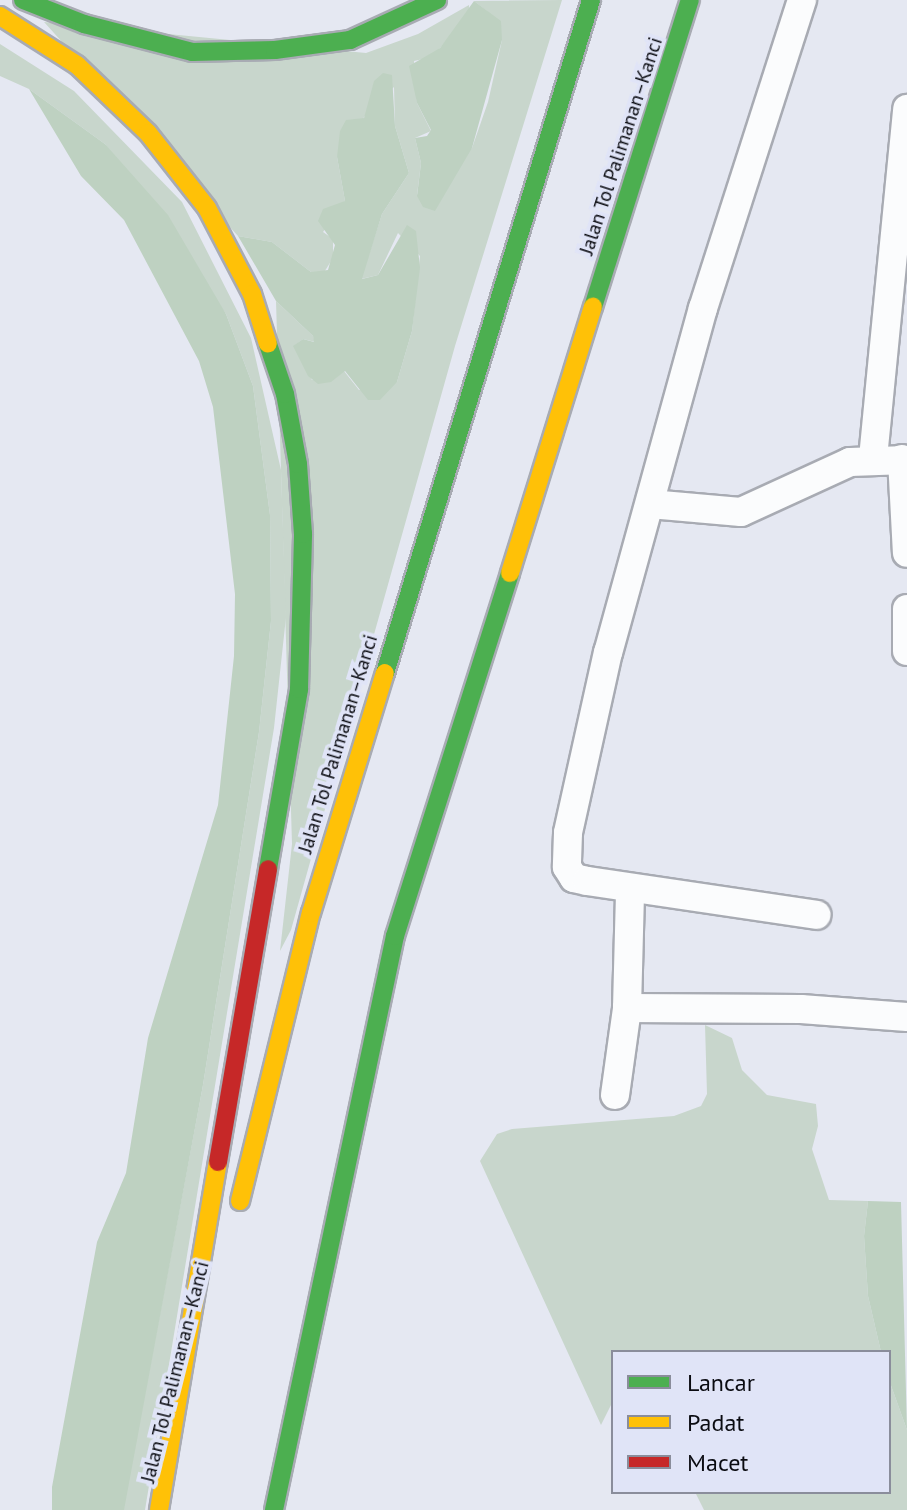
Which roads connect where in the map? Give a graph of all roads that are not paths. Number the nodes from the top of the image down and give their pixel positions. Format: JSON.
{"nodes":[{"id":1,"x":23,"y":0,"type":"edge"},
{"id":2,"x":437,"y":0,"type":"edge"},
{"id":3,"x":591,"y":0,"type":"edge"},
{"id":4,"x":690,"y":0,"type":"edge"},
{"id":5,"x":802,"y":0,"type":"edge"},
{"id":6,"x":0,"y":16,"type":"edge"},
{"id":7,"x":907,"y":109,"type":"edge"},
{"id":8,"x":873,"y":458,"type":"junction"},
{"id":9,"x":905,"y":460,"type":"edge"},
{"id":10,"x":650,"y":504,"type":"junction"},
{"id":11,"x":907,"y":553,"type":"edge"},
{"id":12,"x":907,"y":609,"type":"edge"},
{"id":13,"x":907,"y":651,"type":"edge"},
{"id":14,"x":630,"y":890,"type":"junction"},
{"id":15,"x":817,"y":915,"type":"dead end"},
{"id":16,"x":627,"y":1008,"type":"junction"},
{"id":17,"x":907,"y":1017,"type":"edge"},
{"id":18,"x":615,"y":1095,"type":"dead end"},
{"id":19,"x":236,"y":1219,"type":"dead end"},
{"id":20,"x":217,"y":1296,"type":"dead end"},
{"id":21,"x":161,"y":1510,"type":"edge"},
{"id":22,"x":274,"y":1510,"type":"edge"}],
"edges":[{"from":1,"to":2,"type":"highway"},
{"from":3,"to":19,"type":"highway","name":"Jalan Tol Palimanan–Kanci"},
{"from":4,"to":22,"type":"highway","name":"Jalan Tol Palimanan–Kanci"},
{"from":5,"to":10,"type":"street"},
{"from":6,"to":21,"type":"highway"},
{"from":7,"to":8,"type":"street"},
{"from":8,"to":9,"type":"street"},
{"from":8,"to":10,"type":"street"},
{"from":9,"to":11,"type":"street"},
{"from":10,"to":14,"type":"street"},
{"from":12,"to":13,"type":"street"},
{"from":14,"to":15,"type":"street"},
{"from":14,"to":16,"type":"street"},
{"from":16,"to":17,"type":"street"},
{"from":16,"to":18,"type":"street"},
{"from":20,"to":21,"type":"highway","name":"Jalan Tol Palimanan–Kanci"}]}
